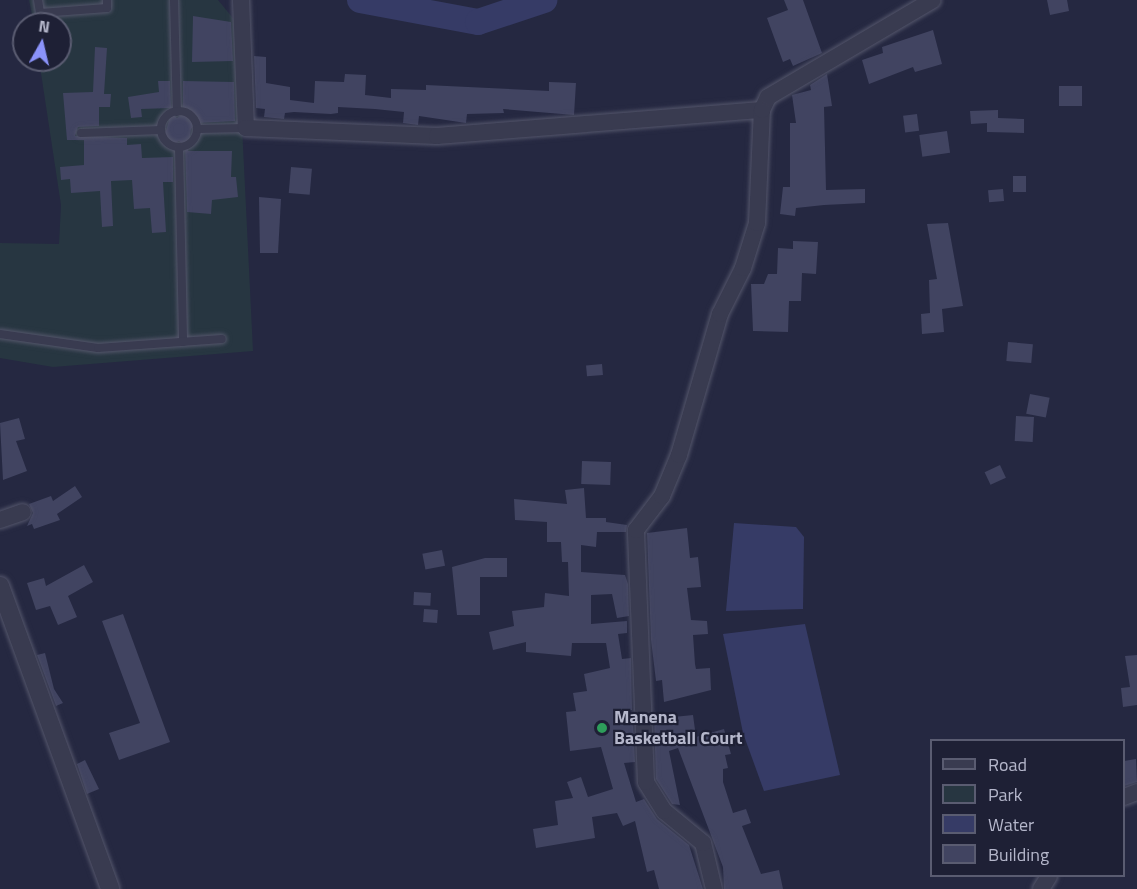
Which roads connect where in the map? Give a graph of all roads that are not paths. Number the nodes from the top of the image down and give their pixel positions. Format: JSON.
{"nodes":[{"id":1,"x":38,"y":0,"type":"edge"},
{"id":2,"x":107,"y":0,"type":"edge"},
{"id":3,"x":174,"y":0,"type":"edge"},
{"id":4,"x":241,"y":0,"type":"edge"},
{"id":5,"x":933,"y":0,"type":"edge"},
{"id":6,"x":762,"y":111,"type":"junction"},
{"id":7,"x":177,"y":112,"type":"junction"},
{"id":8,"x":197,"y":129,"type":"junction"},
{"id":9,"x":246,"y":129,"type":"junction"},
{"id":10,"x":161,"y":130,"type":"junction"},
{"id":11,"x":81,"y":133,"type":"dead end"},
{"id":12,"x":179,"y":147,"type":"junction"},
{"id":13,"x":0,"y":334,"type":"edge"},
{"id":14,"x":222,"y":339,"type":"dead end"},
{"id":15,"x":183,"y":342,"type":"junction"},
{"id":16,"x":23,"y":512,"type":"dead end"},
{"id":17,"x":0,"y":520,"type":"edge"},
{"id":18,"x":0,"y":586,"type":"edge"},
{"id":19,"x":110,"y":889,"type":"edge"},
{"id":20,"x":714,"y":889,"type":"edge"}],
"edges":[{"from":1,"to":2,"type":"lane"},
{"from":3,"to":7,"type":"lane"},
{"from":4,"to":9,"type":"street"},
{"from":5,"to":6,"type":"street"},
{"from":6,"to":9,"type":"street"},
{"from":6,"to":20,"type":"street"},
{"from":7,"to":8,"type":"lane"},
{"from":7,"to":10,"type":"lane"},
{"from":8,"to":9,"type":"lane"},
{"from":8,"to":12,"type":"lane"},
{"from":10,"to":11,"type":"lane"},
{"from":10,"to":12,"type":"lane"},
{"from":12,"to":15,"type":"lane"},
{"from":13,"to":15,"type":"lane"},
{"from":14,"to":15,"type":"lane"},
{"from":16,"to":17,"type":"street"},
{"from":18,"to":19,"type":"street"}]}
